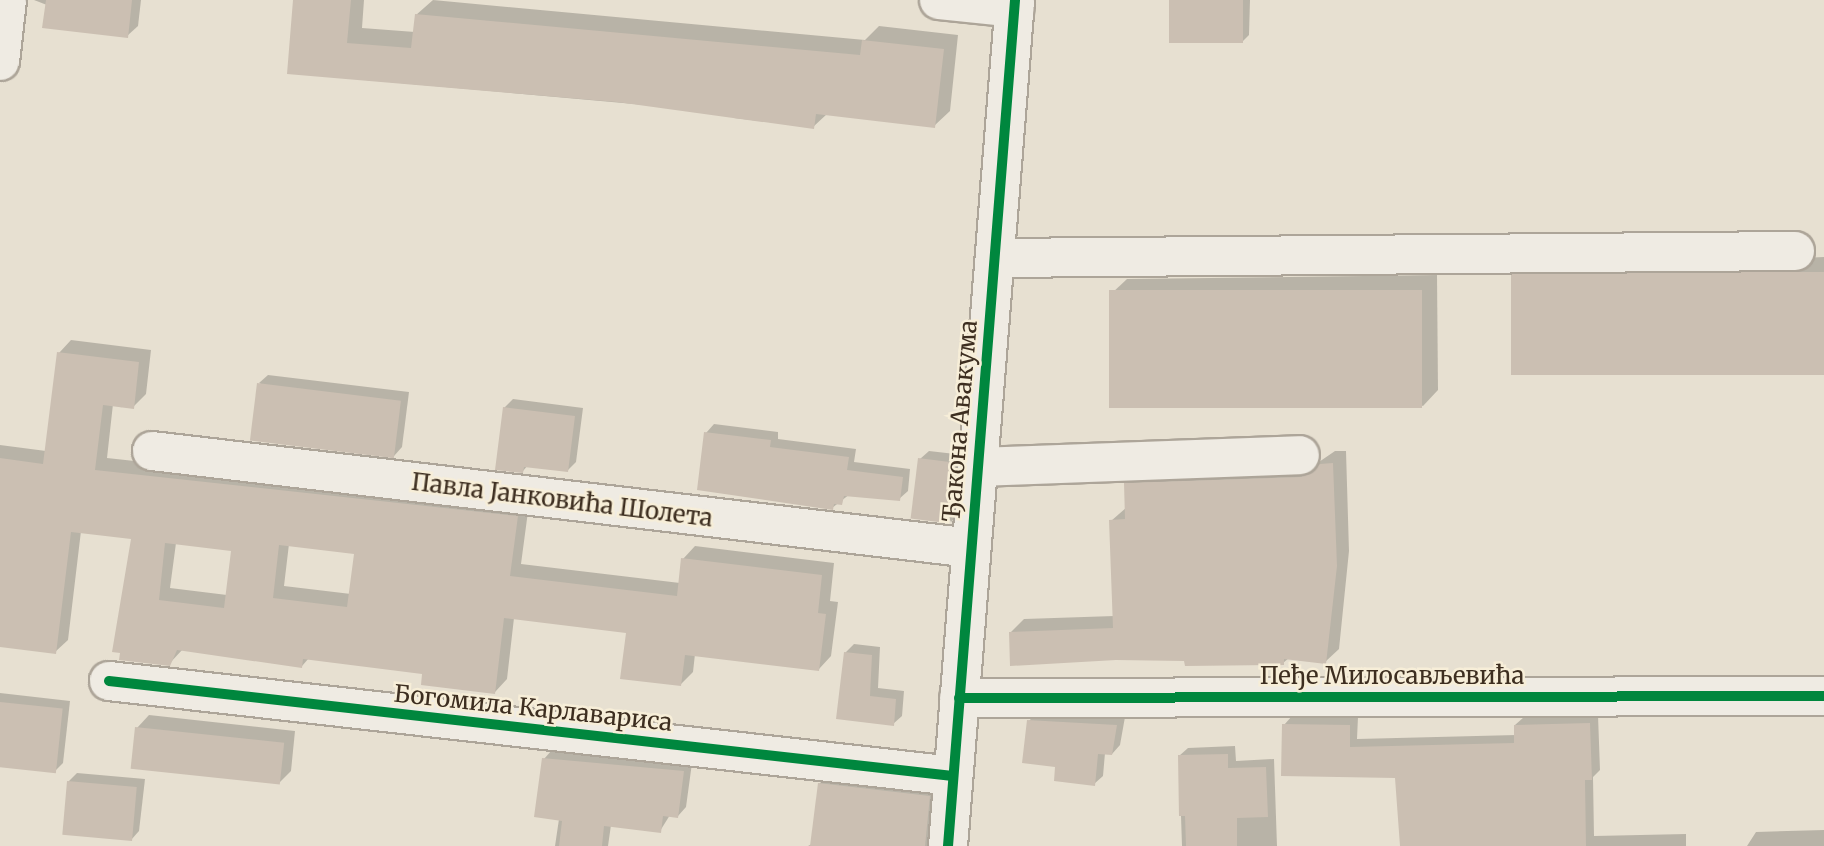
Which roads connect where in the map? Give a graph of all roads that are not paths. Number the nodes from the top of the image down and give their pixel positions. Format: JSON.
{"nodes":[{"id":1,"x":7,"y":0,"type":"edge"},
{"id":2,"x":939,"y":0,"type":"edge"},
{"id":3,"x":1015,"y":4,"type":"edge"},
{"id":4,"x":0,"y":61,"type":"edge"},
{"id":5,"x":1795,"y":251,"type":"dead end"},
{"id":6,"x":995,"y":258,"type":"junction"},
{"id":7,"x":152,"y":451,"type":"dead end"},
{"id":8,"x":1300,"y":455,"type":"dead end"},
{"id":9,"x":977,"y":467,"type":"junction"},
{"id":10,"x":971,"y":548,"type":"junction"},
{"id":11,"x":109,"y":681,"type":"dead end"},
{"id":12,"x":1824,"y":696,"type":"edge"},
{"id":13,"x":959,"y":698,"type":"junction"},
{"id":14,"x":953,"y":776,"type":"junction"},
{"id":15,"x":948,"y":846,"type":"edge"}],
"edges":[{"from":1,"to":4,"type":"street"},
{"from":2,"to":3,"type":"street"},
{"from":3,"to":6,"type":"street","name":"Ђакона Авакума"},
{"from":5,"to":6,"type":"street"},
{"from":6,"to":9,"type":"street","name":"Ђакона Авакума"},
{"from":7,"to":10,"type":"street","name":"Павла Јанковића Шолета"},
{"from":8,"to":9,"type":"street"},
{"from":9,"to":10,"type":"street","name":"Ђакона Авакума"},
{"from":10,"to":13,"type":"street","name":"Ђакона Авакума"},
{"from":11,"to":14,"type":"street","name":"Богомила Карлавариса"},
{"from":12,"to":13,"type":"street","name":"Пеђе Милосављевића"},
{"from":13,"to":14,"type":"street","name":"Ђакона Авакума"},
{"from":14,"to":15,"type":"street","name":"Ђакона Авакума"}]}
